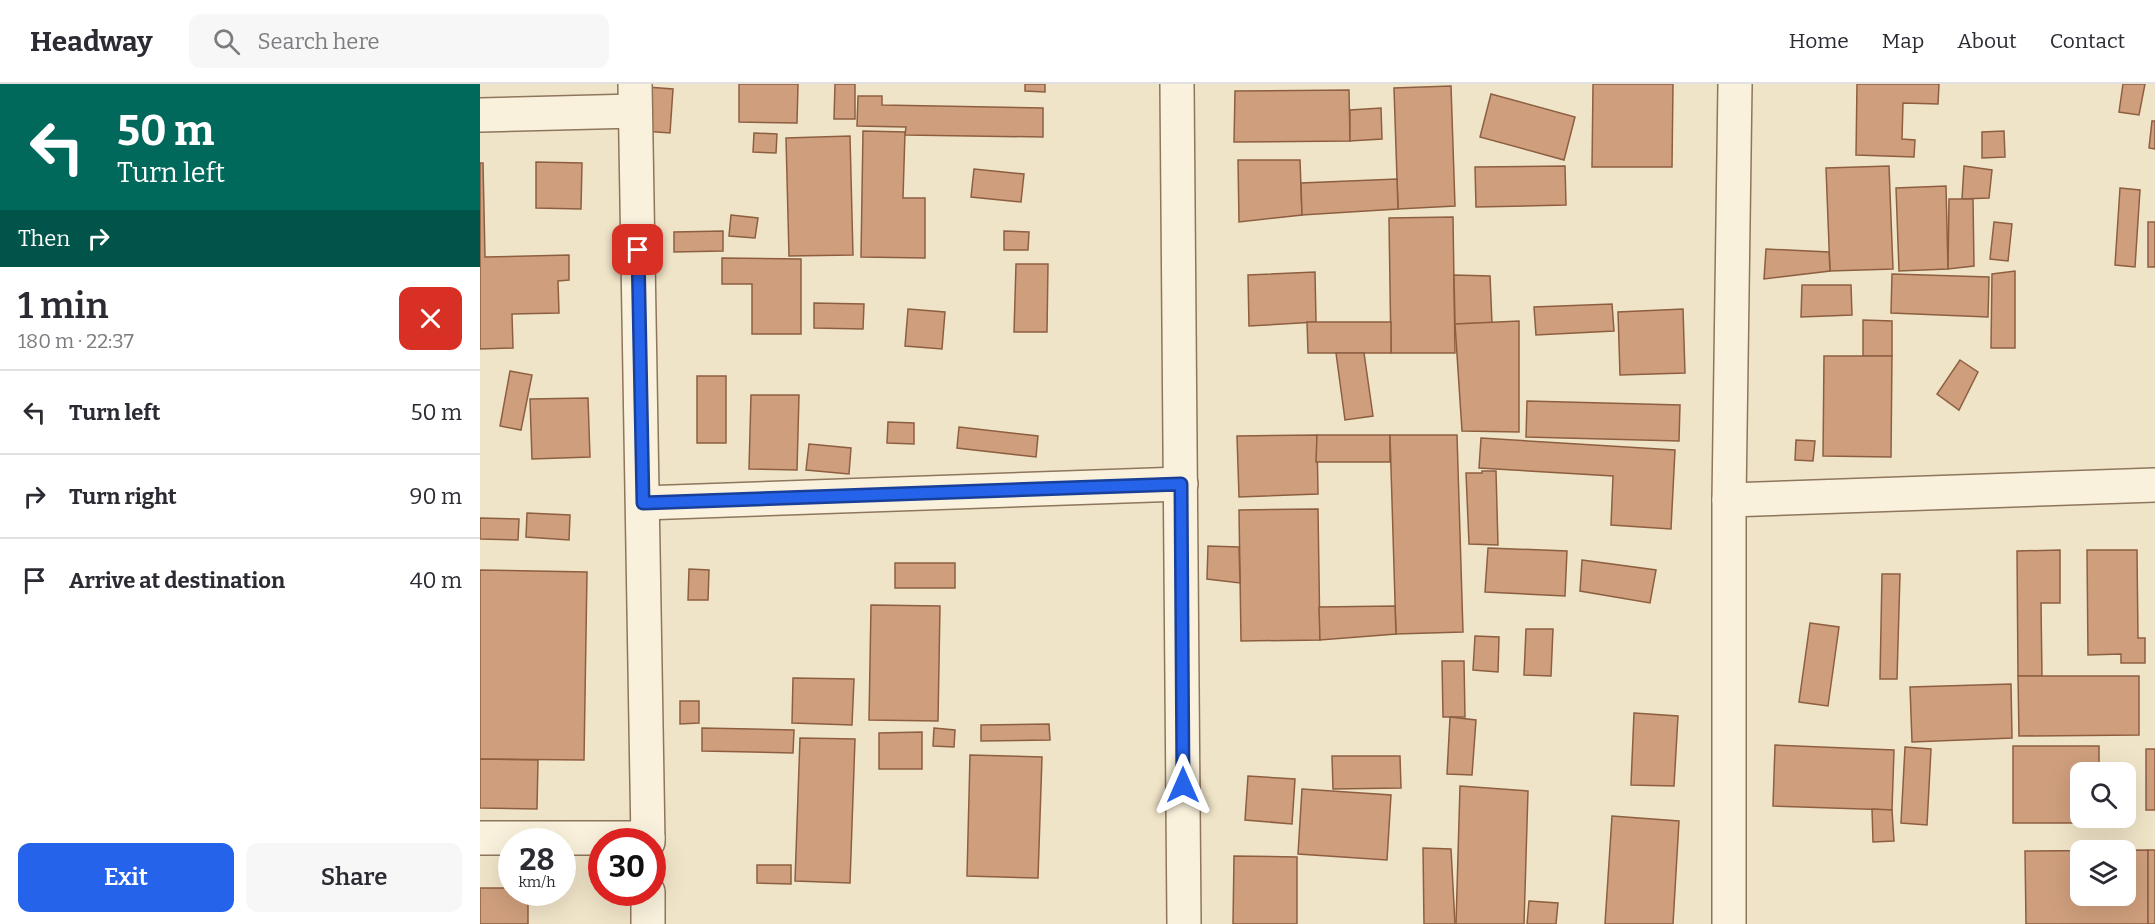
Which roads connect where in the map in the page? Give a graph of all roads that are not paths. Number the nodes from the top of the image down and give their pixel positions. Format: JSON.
{"nodes":[{"id":1,"x":1177,"y":84,"type":"edge"},
{"id":2,"x":1735,"y":84,"type":"edge"},
{"id":3,"x":635,"y":98,"type":"edge"},
{"id":4,"x":480,"y":115,"type":"edge"},
{"id":5,"x":1181,"y":484,"type":"junction"},
{"id":6,"x":2155,"y":485,"type":"edge"},
{"id":7,"x":1729,"y":500,"type":"junction"},
{"id":8,"x":643,"y":503,"type":"junction"},
{"id":9,"x":648,"y":828,"type":"edge"},
{"id":10,"x":480,"y":838,"type":"edge"},
{"id":11,"x":588,"y":839,"type":"edge"},
{"id":12,"x":648,"y":906,"type":"edge"},
{"id":13,"x":648,"y":924,"type":"edge"},
{"id":14,"x":1184,"y":924,"type":"edge"},
{"id":15,"x":1728,"y":924,"type":"edge"}],
"edges":[{"from":1,"to":5,"type":"street"},
{"from":2,"to":7,"type":"street"},
{"from":3,"to":4,"type":"street"},
{"from":3,"to":8,"type":"street"},
{"from":5,"to":8,"type":"street"},
{"from":5,"to":14,"type":"street"},
{"from":6,"to":7,"type":"street"},
{"from":7,"to":15,"type":"street"},
{"from":8,"to":9,"type":"street"},
{"from":10,"to":11,"type":"street"},
{"from":12,"to":13,"type":"street"}]}
